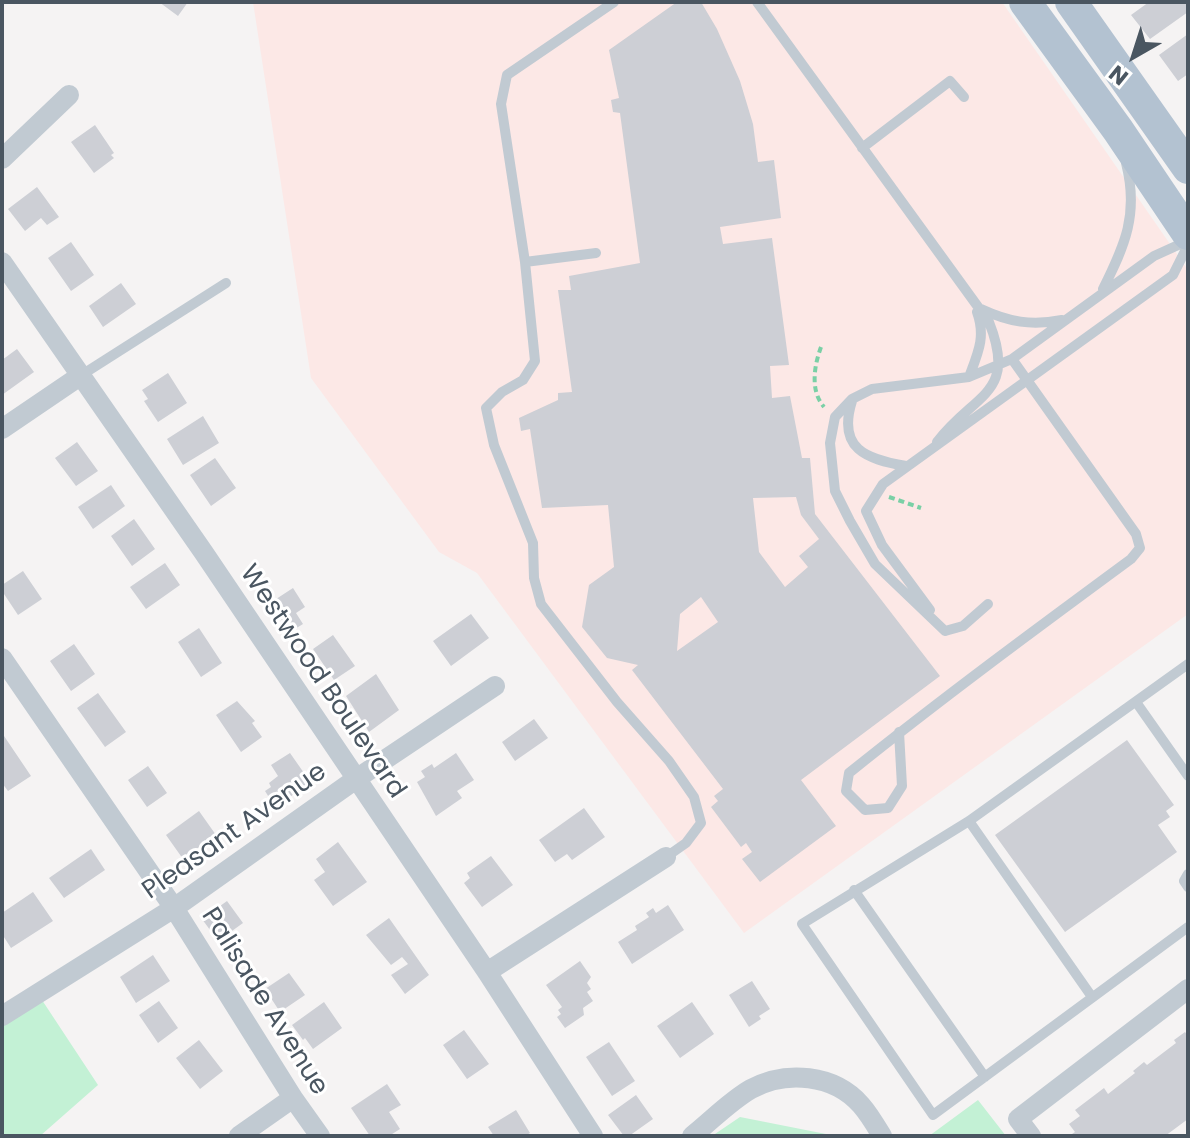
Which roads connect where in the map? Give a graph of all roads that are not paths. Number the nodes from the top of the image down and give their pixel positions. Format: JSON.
{"nodes":[{"id":1,"x":614,"y":2,"type":"edge"},
{"id":2,"x":757,"y":2,"type":"edge"},
{"id":3,"x":1025,"y":2,"type":"edge"},
{"id":4,"x":1071,"y":2,"type":"edge"},
{"id":5,"x":69,"y":95,"type":"dead end"},
{"id":6,"x":964,"y":97,"type":"dead end"},
{"id":7,"x":1118,"y":130,"type":"junction"},
{"id":8,"x":862,"y":148,"type":"junction"},
{"id":9,"x":2,"y":159,"type":"edge"},
{"id":10,"x":1188,"y":168,"type":"edge"},
{"id":11,"x":1188,"y":234,"type":"edge"},
{"id":12,"x":1188,"y":243,"type":"edge"},
{"id":13,"x":596,"y":253,"type":"dead end"},
{"id":14,"x":2,"y":262,"type":"edge"},
{"id":15,"x":525,"y":262,"type":"junction"},
{"id":16,"x":226,"y":283,"type":"dead end"},
{"id":17,"x":1101,"y":293,"type":"junction"},
{"id":18,"x":975,"y":306,"type":"junction"},
{"id":19,"x":1064,"y":319,"type":"junction"},
{"id":20,"x":1012,"y":359,"type":"junction"},
{"id":21,"x":1000,"y":364,"type":"junction"},
{"id":22,"x":80,"y":376,"type":"junction"},
{"id":23,"x":969,"y":377,"type":"junction"},
{"id":24,"x":1028,"y":381,"type":"junction"},
{"id":25,"x":852,"y":399,"type":"junction"},
{"id":26,"x":2,"y":429,"type":"edge"},
{"id":27,"x":932,"y":449,"type":"junction"},
{"id":28,"x":906,"y":466,"type":"junction"},
{"id":29,"x":988,"y":604,"type":"dead end"},
{"id":30,"x":945,"y":631,"type":"junction"},
{"id":31,"x":2,"y":658,"type":"edge"},
{"id":32,"x":1188,"y":664,"type":"edge"},
{"id":33,"x":495,"y":686,"type":"dead end"},
{"id":34,"x":1136,"y":702,"type":"junction"},
{"id":35,"x":899,"y":732,"type":"junction"},
{"id":36,"x":1188,"y":776,"type":"edge"},
{"id":37,"x":356,"y":779,"type":"junction"},
{"id":38,"x":969,"y":821,"type":"junction"},
{"id":39,"x":666,"y":857,"type":"joint"},
{"id":40,"x":1188,"y":874,"type":"edge"},
{"id":41,"x":1188,"y":887,"type":"edge"},
{"id":42,"x":854,"y":890,"type":"junction"},
{"id":43,"x":174,"y":908,"type":"junction"},
{"id":44,"x":1188,"y":927,"type":"edge"},
{"id":45,"x":487,"y":972,"type":"junction"},
{"id":46,"x":1188,"y":989,"type":"edge"},
{"id":47,"x":1092,"y":997,"type":"junction"},
{"id":48,"x":2,"y":1016,"type":"edge"},
{"id":49,"x":985,"y":1077,"type":"junction"},
{"id":50,"x":293,"y":1098,"type":"junction"},
{"id":51,"x":239,"y":1136,"type":"edge"},
{"id":52,"x":320,"y":1136,"type":"edge"},
{"id":53,"x":593,"y":1136,"type":"edge"},
{"id":54,"x":692,"y":1136,"type":"edge"},
{"id":55,"x":882,"y":1136,"type":"edge"},
{"id":56,"x":1031,"y":1136,"type":"edge"}],
"edges":[{"from":1,"to":15,"type":"lane"},
{"from":2,"to":8,"type":"lane"},
{"from":3,"to":7,"type":"main road"},
{"from":4,"to":10,"type":"main road"},
{"from":5,"to":9,"type":"street"},
{"from":6,"to":8,"type":"lane"},
{"from":7,"to":11,"type":"main road"},
{"from":7,"to":17,"type":"lane"},
{"from":8,"to":18,"type":"lane"},
{"from":12,"to":17,"type":"lane"},
{"from":12,"to":24,"type":"lane"},
{"from":13,"to":15,"type":"lane"},
{"from":14,"to":22,"type":"street","name":"Westwood Boulevard"},
{"from":15,"to":39,"type":"lane"},
{"from":16,"to":22,"type":"lane"},
{"from":17,"to":19,"type":"lane"},
{"from":18,"to":19,"type":"lane"},
{"from":18,"to":21,"type":"lane"},
{"from":18,"to":23,"type":"lane"},
{"from":19,"to":20,"type":"lane"},
{"from":20,"to":21,"type":"lane"},
{"from":20,"to":24,"type":"lane"},
{"from":21,"to":23,"type":"lane"},
{"from":21,"to":27,"type":"lane"},
{"from":22,"to":26,"type":"street"},
{"from":22,"to":37,"type":"street","name":"Westwood Boulevard"},
{"from":23,"to":25,"type":"lane"},
{"from":24,"to":27,"type":"lane"},
{"from":24,"to":35,"type":"lane"},
{"from":25,"to":28,"type":"lane"},
{"from":25,"to":30,"type":"lane"},
{"from":27,"to":28,"type":"lane"},
{"from":28,"to":30,"type":"lane"},
{"from":29,"to":30,"type":"lane"},
{"from":31,"to":43,"type":"street","name":"Palisade Avenue"},
{"from":32,"to":34,"type":"lane"},
{"from":33,"to":37,"type":"street","name":"Pleasant Avenue"},
{"from":34,"to":36,"type":"lane"},
{"from":34,"to":38,"type":"lane"},
{"from":35,"to":35,"type":"lane"},
{"from":37,"to":43,"type":"street","name":"Pleasant Avenue"},
{"from":37,"to":45,"type":"street","name":"Westwood Boulevard"},
{"from":38,"to":42,"type":"lane"},
{"from":38,"to":47,"type":"lane"},
{"from":39,"to":45,"type":"street"},
{"from":40,"to":41,"type":"lane"},
{"from":42,"to":49,"type":"lane"},
{"from":42,"to":49,"type":"lane"},
{"from":43,"to":48,"type":"street","name":"Pleasant Avenue"},
{"from":43,"to":50,"type":"street","name":"Palisade Avenue"},
{"from":44,"to":47,"type":"lane"},
{"from":45,"to":53,"type":"street","name":"Westwood Boulevard"},
{"from":46,"to":56,"type":"street"},
{"from":47,"to":49,"type":"lane"},
{"from":50,"to":51,"type":"street"},
{"from":50,"to":52,"type":"street","name":"Palisade Avenue"},
{"from":54,"to":55,"type":"street"}]}
